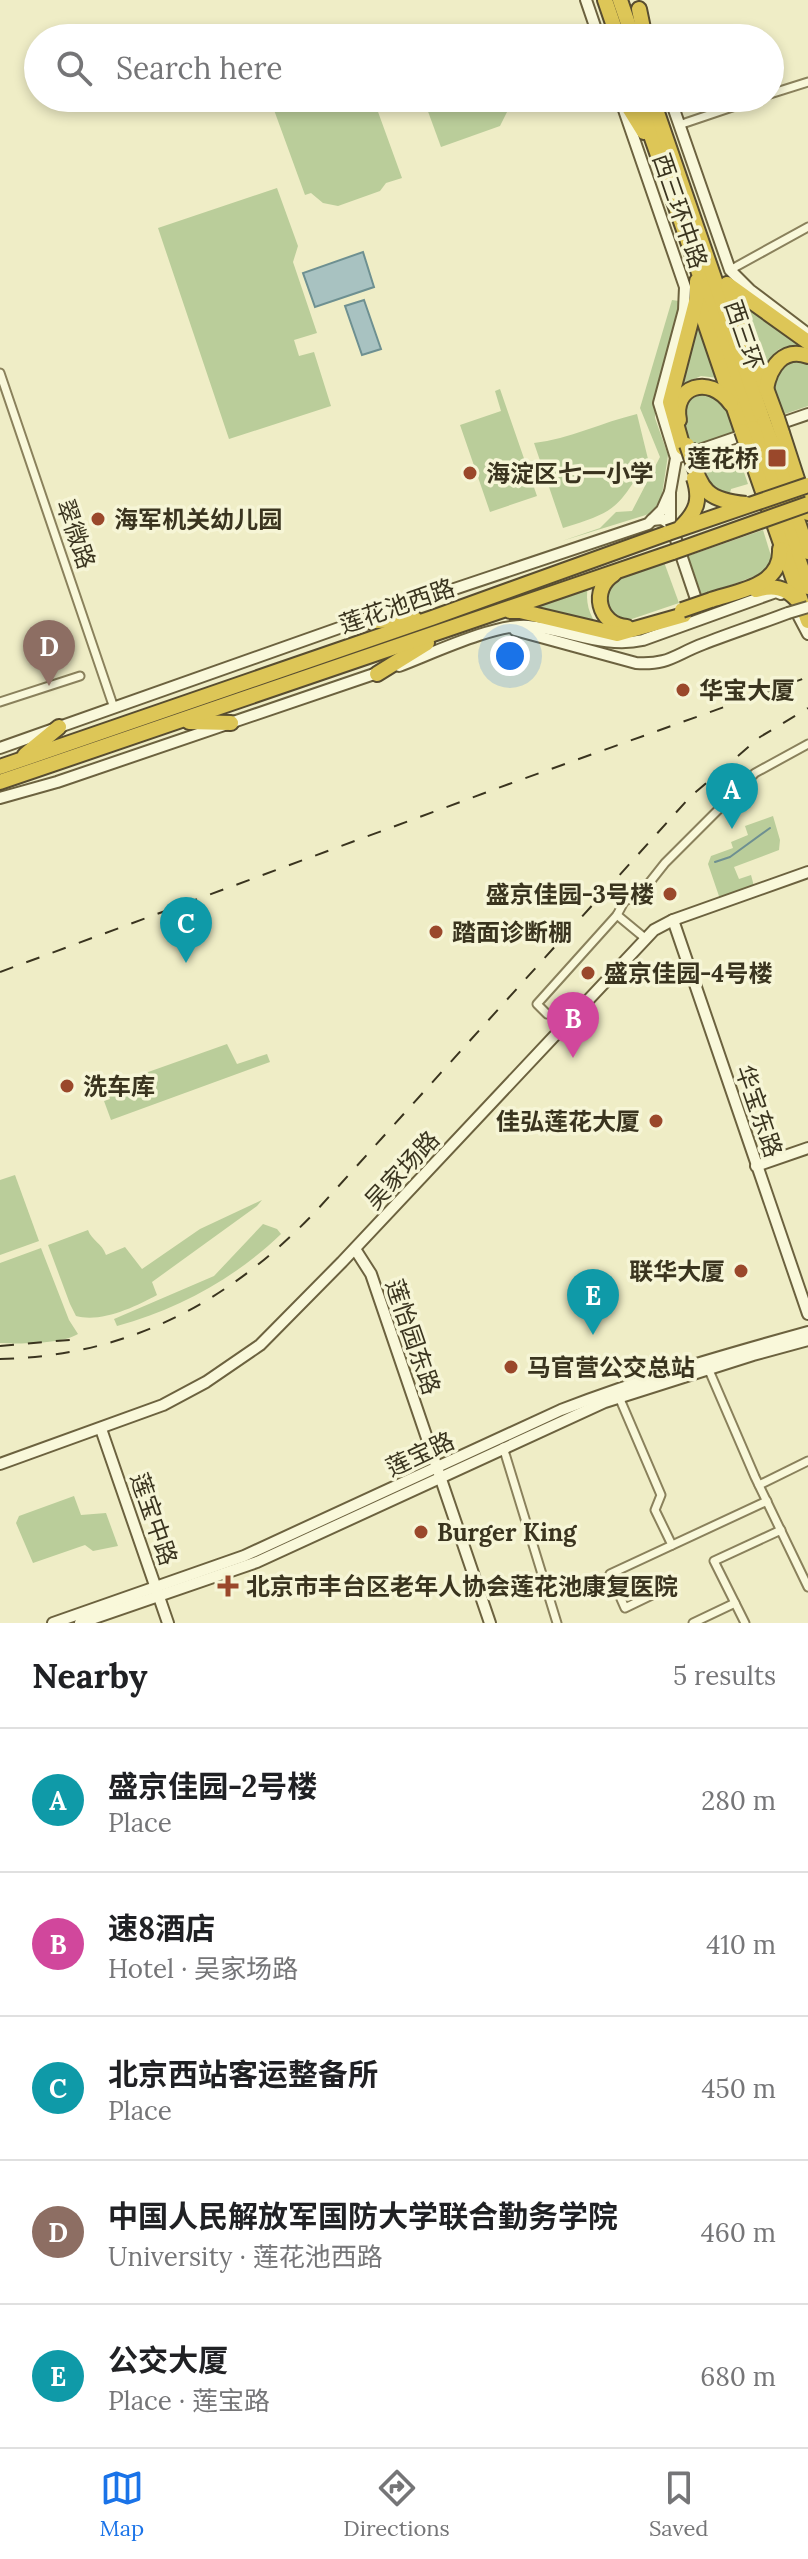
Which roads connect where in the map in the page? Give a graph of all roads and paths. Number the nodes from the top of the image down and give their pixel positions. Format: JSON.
{"nodes":[{"id":1,"x":586,"y":0,"type":"edge"},
{"id":2,"x":605,"y":0,"type":"edge"},
{"id":3,"x":620,"y":0,"type":"edge"},
{"id":4,"x":637,"y":4,"type":"edge"},
{"id":5,"x":594,"y":24,"type":"edge"},
{"id":6,"x":613,"y":24,"type":"edge"},
{"id":7,"x":628,"y":24,"type":"edge"},
{"id":8,"x":643,"y":24,"type":"edge"},
{"id":9,"x":808,"y":82,"type":"edge"},
{"id":10,"x":784,"y":90,"type":"edge"},
{"id":11,"x":626,"y":112,"type":"edge"},
{"id":12,"x":630,"y":112,"type":"edge"},
{"id":13,"x":643,"y":112,"type":"edge"},
{"id":14,"x":657,"y":112,"type":"edge"},
{"id":15,"x":675,"y":112,"type":"edge"},
{"id":16,"x":718,"y":112,"type":"edge"},
{"id":17,"x":679,"y":125,"type":"junction"},
{"id":18,"x":658,"y":157,"type":"junction"},
{"id":19,"x":808,"y":227,"type":"edge"},
{"id":20,"x":703,"y":266,"type":"junction"},
{"id":21,"x":729,"y":277,"type":"junction"},
{"id":22,"x":697,"y":298,"type":"junction"},
{"id":23,"x":808,"y":334,"type":"edge"},
{"id":24,"x":808,"y":342,"type":"edge"},
{"id":25,"x":808,"y":356,"type":"edge"},
{"id":26,"x":0,"y":373,"type":"edge"},
{"id":27,"x":766,"y":389,"type":"junction"},
{"id":28,"x":736,"y":411,"type":"junction"},
{"id":29,"x":808,"y":414,"type":"edge"},
{"id":30,"x":762,"y":433,"type":"junction"},
{"id":31,"x":682,"y":450,"type":"junction"},
{"id":32,"x":808,"y":485,"type":"edge"},
{"id":33,"x":670,"y":492,"type":"junction"},
{"id":34,"x":808,"y":504,"type":"edge"},
{"id":35,"x":750,"y":505,"type":"junction"},
{"id":36,"x":808,"y":513,"type":"edge"},
{"id":37,"x":652,"y":520,"type":"junction"},
{"id":38,"x":672,"y":529,"type":"junction"},
{"id":39,"x":778,"y":537,"type":"junction"},
{"id":40,"x":808,"y":552,"type":"edge"},
{"id":41,"x":625,"y":568,"type":"junction"},
{"id":42,"x":808,"y":587,"type":"edge"},
{"id":43,"x":711,"y":602,"type":"junction"},
{"id":44,"x":804,"y":605,"type":"edge"},
{"id":45,"x":498,"y":612,"type":"junction"},
{"id":46,"x":683,"y":612,"type":"junction"},
{"id":47,"x":432,"y":618,"type":"junction"},
{"id":48,"x":703,"y":618,"type":"junction"},
{"id":49,"x":808,"y":621,"type":"edge"},
{"id":50,"x":356,"y":622,"type":"junction"},
{"id":51,"x":506,"y":628,"type":"junction"},
{"id":52,"x":452,"y":629,"type":"junction"},
{"id":53,"x":808,"y":634,"type":"edge"},
{"id":54,"x":377,"y":674,"type":"junction"},
{"id":55,"x":80,"y":676,"type":"dead end"},
{"id":56,"x":0,"y":702,"type":"edge"},
{"id":57,"x":114,"y":708,"type":"junction"},
{"id":58,"x":176,"y":722,"type":"junction"},
{"id":59,"x":231,"y":723,"type":"junction"},
{"id":60,"x":59,"y":727,"type":"junction"},
{"id":61,"x":808,"y":744,"type":"edge"},
{"id":62,"x":0,"y":748,"type":"edge"},
{"id":63,"x":0,"y":767,"type":"edge"},
{"id":64,"x":21,"y":768,"type":"junction"},
{"id":65,"x":0,"y":782,"type":"edge"},
{"id":66,"x":0,"y":790,"type":"edge"},
{"id":67,"x":0,"y":798,"type":"edge"},
{"id":68,"x":808,"y":872,"type":"edge"},
{"id":69,"x":617,"y":915,"type":"junction"},
{"id":70,"x":673,"y":920,"type":"junction"},
{"id":71,"x":646,"y":939,"type":"junction"},
{"id":72,"x":547,"y":1014,"type":"dead end"},
{"id":73,"x":808,"y":1148,"type":"edge"},
{"id":74,"x":756,"y":1166,"type":"junction"},
{"id":75,"x":355,"y":1249,"type":"junction"},
{"id":76,"x":808,"y":1314,"type":"edge"},
{"id":77,"x":808,"y":1332,"type":"edge"},
{"id":78,"x":808,"y":1340,"type":"edge"},
{"id":79,"x":708,"y":1368,"type":"junction"},
{"id":80,"x":619,"y":1397,"type":"junction"},
{"id":81,"x":101,"y":1429,"type":"junction"},
{"id":82,"x":503,"y":1447,"type":"junction"},
{"id":83,"x":808,"y":1461,"type":"edge"},
{"id":84,"x":0,"y":1464,"type":"edge"},
{"id":85,"x":438,"y":1473,"type":"junction"},
{"id":86,"x":759,"y":1485,"type":"junction"},
{"id":87,"x":767,"y":1501,"type":"junction"},
{"id":88,"x":781,"y":1530,"type":"junction"},
{"id":89,"x":672,"y":1545,"type":"junction"},
{"id":90,"x":807,"y":1583,"type":"edge"},
{"id":91,"x":158,"y":1591,"type":"junction"},
{"id":92,"x":656,"y":1593,"type":"dead end"},
{"id":93,"x":735,"y":1603,"type":"junction"},
{"id":94,"x":53,"y":1623,"type":"edge"},
{"id":95,"x":80,"y":1623,"type":"edge"},
{"id":96,"x":168,"y":1623,"type":"edge"},
{"id":97,"x":490,"y":1623,"type":"edge"},
{"id":98,"x":557,"y":1623,"type":"edge"},
{"id":99,"x":693,"y":1623,"type":"edge"},
{"id":100,"x":745,"y":1623,"type":"edge"}],
"edges":[{"from":1,"to":5,"type":"street"},
{"from":2,"to":6,"type":"highway"},
{"from":3,"to":7,"type":"highway"},
{"from":4,"to":8,"type":"highway"},
{"from":9,"to":10,"type":"street"},
{"from":11,"to":31,"type":"street","name":"西三环中路"},
{"from":12,"to":18,"type":"highway"},
{"from":13,"to":18,"type":"highway","name":"西三环"},
{"from":14,"to":20,"type":"highway","name":"西三环"},
{"from":15,"to":17,"type":"street","name":"西三环中路"},
{"from":16,"to":17,"type":"street"},
{"from":17,"to":21,"type":"street","name":"西三环中路"},
{"from":18,"to":20,"type":"highway","name":"西三环"},
{"from":19,"to":21,"type":"street"},
{"from":20,"to":21,"type":"highway"},
{"from":20,"to":22,"type":"highway"},
{"from":20,"to":30,"type":"highway","name":"西三环"},
{"from":21,"to":23,"type":"street","name":"西三环中路"},
{"from":21,"to":24,"type":"highway"},
{"from":21,"to":27,"type":"highway"},
{"from":22,"to":28,"type":"highway"},
{"from":22,"to":31,"type":"highway"},
{"from":25,"to":27,"type":"highway"},
{"from":26,"to":57,"type":"street","name":"翠微路"},
{"from":27,"to":30,"type":"highway"},
{"from":28,"to":30,"type":"highway"},
{"from":28,"to":31,"type":"highway"},
{"from":29,"to":31,"type":"street"},
{"from":30,"to":36,"type":"highway"},
{"from":30,"to":39,"type":"highway"},
{"from":30,"to":40,"type":"highway","name":"西三环"},
{"from":30,"to":42,"type":"highway","name":"西三环"},
{"from":31,"to":33,"type":"street","name":"西三环中路"},
{"from":31,"to":35,"type":"highway","bridge":true},
{"from":31,"to":38,"type":"highway","bridge":true},
{"from":32,"to":35,"type":"highway","name":"莲花池西路","bridge":true},
{"from":33,"to":37,"type":"street"},
{"from":33,"to":38,"type":"street","name":"西三环中路"},
{"from":34,"to":41,"type":"highway","name":"莲花池西路","bridge":true},
{"from":35,"to":38,"type":"highway","name":"莲花池西路","bridge":true},
{"from":37,"to":38,"type":"street"},
{"from":37,"to":50,"type":"street","name":"莲花池西路"},
{"from":38,"to":47,"type":"highway","name":"莲花池西路"},
{"from":38,"to":48,"type":"street","name":"西三环中路"},
{"from":39,"to":43,"type":"highway"},
{"from":39,"to":44,"type":"highway"},
{"from":41,"to":45,"type":"highway","name":"莲花池西路"},
{"from":41,"to":46,"type":"highway"},
{"from":43,"to":44,"type":"highway"},
{"from":43,"to":46,"type":"highway","bridge":true},
{"from":44,"to":49,"type":"highway"},
{"from":44,"to":51,"type":"street","bridge":true},
{"from":45,"to":46,"type":"highway"},
{"from":45,"to":52,"type":"highway","name":"莲花池西路"},
{"from":47,"to":50,"type":"highway"},
{"from":47,"to":64,"type":"highway","name":"莲花池西路"},
{"from":48,"to":51,"type":"street"},
{"from":48,"to":53,"type":"street"},
{"from":50,"to":57,"type":"street","name":"莲花池西路"},
{"from":51,"to":54,"type":"street"},
{"from":52,"to":54,"type":"highway"},
{"from":52,"to":58,"type":"highway","name":"莲花池西路"},
{"from":54,"to":59,"type":"street"},
{"from":55,"to":56,"type":"street"},
{"from":57,"to":60,"type":"street","name":"莲花池西路"},
{"from":58,"to":59,"type":"highway"},
{"from":58,"to":64,"type":"highway","name":"莲花池西路"},
{"from":59,"to":67,"type":"street"},
{"from":60,"to":62,"type":"street","name":"莲花池西路"},
{"from":60,"to":64,"type":"highway"},
{"from":61,"to":69,"type":"street"},
{"from":63,"to":64,"type":"highway","name":"莲花池西路"},
{"from":64,"to":65,"type":"highway","name":"莲花池西路"},
{"from":64,"to":66,"type":"highway"},
{"from":68,"to":70,"type":"street","name":"吴家场路"},
{"from":69,"to":71,"type":"street"},
{"from":69,"to":72,"type":"street"},
{"from":70,"to":71,"type":"street","name":"吴家场路"},
{"from":70,"to":74,"type":"street","name":"华宝东路"},
{"from":71,"to":75,"type":"street","name":"吴家场路"},
{"from":73,"to":74,"type":"street"},
{"from":74,"to":76,"type":"street","name":"华宝东路"},
{"from":75,"to":81,"type":"street","name":"吴家场路"},
{"from":75,"to":85,"type":"street","name":"莲怡园东路"},
{"from":77,"to":85,"type":"street","name":"莲宝路"},
{"from":78,"to":79,"type":"street","name":"莲宝路"},
{"from":79,"to":80,"type":"street","name":"莲宝路"},
{"from":79,"to":86,"type":"street"},
{"from":80,"to":82,"type":"street","name":"莲宝路"},
{"from":80,"to":89,"type":"street"},
{"from":81,"to":84,"type":"street","name":"吴家场路"},
{"from":81,"to":91,"type":"street","name":"莲宝中路"},
{"from":82,"to":85,"type":"street","name":"莲宝路"},
{"from":82,"to":98,"type":"street"},
{"from":83,"to":86,"type":"street"},
{"from":85,"to":91,"type":"street","name":"莲宝路"},
{"from":85,"to":97,"type":"street","name":"莲怡园东路"},
{"from":86,"to":87,"type":"street"},
{"from":87,"to":88,"type":"street"},
{"from":87,"to":89,"type":"street"},
{"from":88,"to":90,"type":"street"},
{"from":88,"to":93,"type":"street"},
{"from":89,"to":92,"type":"street"},
{"from":91,"to":94,"type":"street","name":"莲宝路"},
{"from":91,"to":95,"type":"street","name":"莲宝路"},
{"from":91,"to":96,"type":"street","name":"莲宝中路"},
{"from":93,"to":99,"type":"street"},
{"from":93,"to":100,"type":"street"}]}
